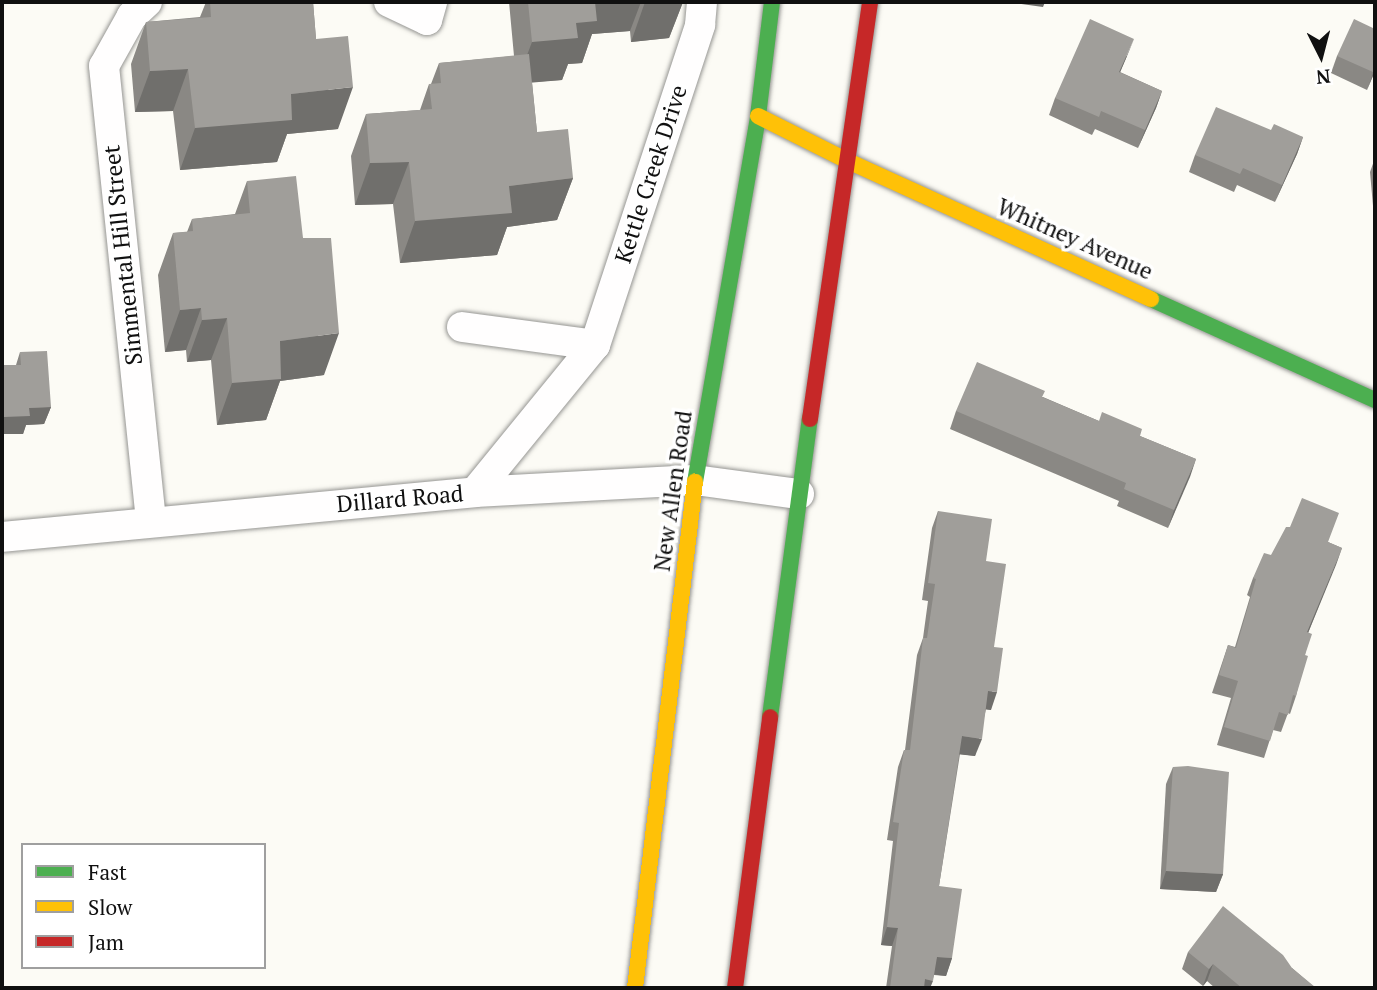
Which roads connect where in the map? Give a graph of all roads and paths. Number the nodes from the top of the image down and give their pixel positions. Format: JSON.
{"nodes":[{"id":1,"x":146,"y":2,"type":"edge"},
{"id":2,"x":388,"y":2,"type":"edge"},
{"id":3,"x":432,"y":2,"type":"edge"},
{"id":4,"x":702,"y":2,"type":"edge"},
{"id":5,"x":772,"y":2,"type":"edge"},
{"id":6,"x":870,"y":2,"type":"edge"},
{"id":7,"x":758,"y":116,"type":"junction"},
{"id":8,"x":848,"y":162,"type":"junction"},
{"id":9,"x":462,"y":327,"type":"dead end"},
{"id":10,"x":595,"y":345,"type":"junction"},
{"id":11,"x":1375,"y":400,"type":"edge"},
{"id":12,"x":695,"y":480,"type":"junction"},
{"id":13,"x":475,"y":492,"type":"junction"},
{"id":14,"x":799,"y":494,"type":"junction"},
{"id":15,"x":150,"y":521,"type":"junction"},
{"id":16,"x":2,"y":537,"type":"edge"},
{"id":17,"x":635,"y":988,"type":"edge"},
{"id":18,"x":735,"y":988,"type":"edge"}],
"edges":[{"from":1,"to":15,"type":"street","name":"Simmental Hill Street"},
{"from":2,"to":3,"type":"street"},
{"from":4,"to":10,"type":"street","name":"Kettle Creek Drive"},
{"from":5,"to":7,"type":"main road","name":"New Allen Road"},
{"from":6,"to":8,"type":"main road"},
{"from":7,"to":8,"type":"main road","name":"Whitney Avenue"},
{"from":7,"to":12,"type":"main road","name":"New Allen Road"},
{"from":8,"to":11,"type":"main road","name":"Whitney Avenue"},
{"from":8,"to":14,"type":"main road"},
{"from":9,"to":10,"type":"street"},
{"from":10,"to":13,"type":"street","name":"Kettle Creek Drive"},
{"from":12,"to":13,"type":"street","name":"Dillard Road"},
{"from":12,"to":14,"type":"street","name":"Dillard Road"},
{"from":12,"to":17,"type":"main road","name":"New Allen Road"},
{"from":13,"to":15,"type":"street","name":"Dillard Road"},
{"from":14,"to":18,"type":"main road"},
{"from":15,"to":16,"type":"street","name":"Dillard Road"}]}
